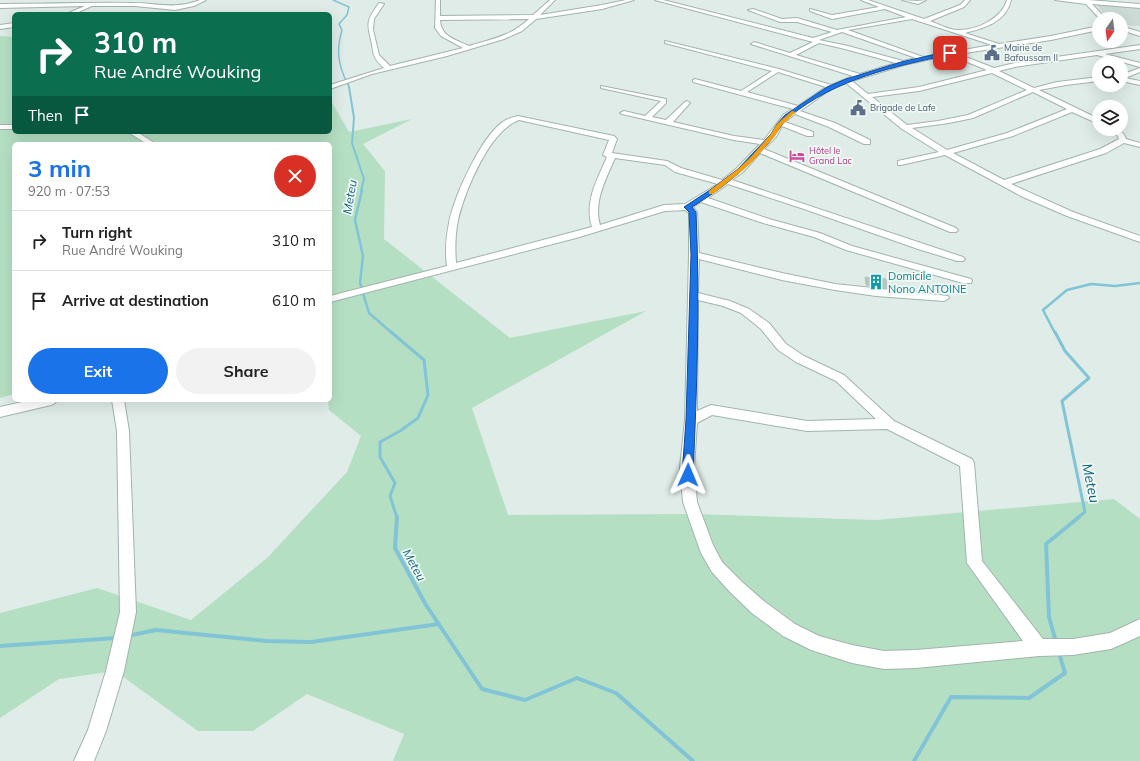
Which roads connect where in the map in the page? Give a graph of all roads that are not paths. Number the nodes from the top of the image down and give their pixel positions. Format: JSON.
{"nodes":[{"id":1,"x":53,"y":0,"type":"edge"},
{"id":2,"x":126,"y":0,"type":"edge"},
{"id":3,"x":204,"y":0,"type":"edge"},
{"id":4,"x":438,"y":0,"type":"edge"},
{"id":5,"x":542,"y":0,"type":"edge"},
{"id":6,"x":553,"y":0,"type":"edge"},
{"id":7,"x":632,"y":0,"type":"edge"},
{"id":8,"x":657,"y":0,"type":"edge"},
{"id":9,"x":863,"y":0,"type":"edge"},
{"id":10,"x":904,"y":0,"type":"edge"},
{"id":11,"x":924,"y":0,"type":"edge"},
{"id":12,"x":968,"y":0,"type":"edge"},
{"id":13,"x":1009,"y":0,"type":"edge"},
{"id":14,"x":1058,"y":0,"type":"edge"},
{"id":15,"x":1087,"y":1,"type":"edge"},
{"id":16,"x":689,"y":2,"type":"dead end"},
{"id":17,"x":45,"y":4,"type":"junction"},
{"id":18,"x":96,"y":4,"type":"junction"},
{"id":19,"x":116,"y":4,"type":"junction"},
{"id":20,"x":381,"y":4,"type":"dead end"},
{"id":21,"x":677,"y":5,"type":"junction"},
{"id":22,"x":0,"y":6,"type":"edge"},
{"id":23,"x":1140,"y":6,"type":"edge"},
{"id":24,"x":168,"y":8,"type":"junction"},
{"id":25,"x":885,"y":8,"type":"junction"},
{"id":26,"x":751,"y":10,"type":"dead end"},
{"id":27,"x":812,"y":10,"type":"dead end"},
{"id":28,"x":74,"y":12,"type":"edge"},
{"id":29,"x":168,"y":12,"type":"edge"},
{"id":30,"x":1097,"y":12,"type":"edge"},
{"id":31,"x":536,"y":17,"type":"junction"},
{"id":32,"x":437,"y":18,"type":"junction"},
{"id":33,"x":912,"y":18,"type":"junction"},
{"id":34,"x":925,"y":21,"type":"junction"},
{"id":35,"x":12,"y":25,"type":"edge"},
{"id":36,"x":0,"y":27,"type":"edge"},
{"id":37,"x":842,"y":30,"type":"junction"},
{"id":38,"x":1092,"y":30,"type":"edge"},
{"id":39,"x":1128,"y":30,"type":"edge"},
{"id":40,"x":835,"y":32,"type":"junction"},
{"id":41,"x":960,"y":32,"type":"junction"},
{"id":42,"x":1140,"y":34,"type":"edge"},
{"id":43,"x":816,"y":40,"type":"junction"},
{"id":44,"x":667,"y":42,"type":"dead end"},
{"id":45,"x":754,"y":44,"type":"dead end"},
{"id":46,"x":999,"y":46,"type":"junction"},
{"id":47,"x":468,"y":48,"type":"junction"},
{"id":48,"x":1138,"y":48,"type":"edge"},
{"id":49,"x":950,"y":53,"type":"junction"},
{"id":50,"x":1094,"y":53,"type":"junction"},
{"id":51,"x":791,"y":54,"type":"junction"},
{"id":52,"x":922,"y":59,"type":"junction"},
{"id":53,"x":903,"y":63,"type":"junction"},
{"id":54,"x":1140,"y":65,"type":"edge"},
{"id":55,"x":389,"y":69,"type":"junction"},
{"id":56,"x":777,"y":70,"type":"junction"},
{"id":57,"x":992,"y":70,"type":"junction"},
{"id":58,"x":1140,"y":70,"type":"edge"},
{"id":59,"x":1128,"y":75,"type":"edge"},
{"id":60,"x":860,"y":76,"type":"junction"},
{"id":61,"x":847,"y":80,"type":"junction"},
{"id":62,"x":1092,"y":80,"type":"edge"},
{"id":63,"x":1128,"y":80,"type":"edge"},
{"id":64,"x":695,"y":81,"type":"dead end"},
{"id":65,"x":1140,"y":83,"type":"edge"},
{"id":66,"x":332,"y":86,"type":"edge"},
{"id":67,"x":603,"y":87,"type":"dead end"},
{"id":68,"x":832,"y":87,"type":"junction"},
{"id":69,"x":1034,"y":89,"type":"junction"},
{"id":70,"x":743,"y":92,"type":"junction"},
{"id":71,"x":866,"y":96,"type":"junction"},
{"id":72,"x":687,"y":103,"type":"dead end"},
{"id":73,"x":1072,"y":108,"type":"junction"},
{"id":74,"x":796,"y":110,"type":"junction"},
{"id":75,"x":624,"y":114,"type":"dead end"},
{"id":76,"x":647,"y":118,"type":"junction"},
{"id":77,"x":1092,"y":118,"type":"edge"},
{"id":78,"x":668,"y":123,"type":"junction"},
{"id":79,"x":781,"y":123,"type":"junction"},
{"id":80,"x":12,"y":127,"type":"edge"},
{"id":81,"x":905,"y":127,"type":"junction"},
{"id":82,"x":0,"y":128,"type":"edge"},
{"id":83,"x":135,"y":134,"type":"edge"},
{"id":84,"x":810,"y":134,"type":"dead end"},
{"id":85,"x":1122,"y":136,"type":"edge"},
{"id":86,"x":1123,"y":140,"type":"junction"},
{"id":87,"x":149,"y":142,"type":"edge"},
{"id":88,"x":867,"y":142,"type":"dead end"},
{"id":89,"x":766,"y":143,"type":"junction"},
{"id":90,"x":1140,"y":145,"type":"edge"},
{"id":91,"x":759,"y":150,"type":"junction"},
{"id":92,"x":947,"y":152,"type":"junction"},
{"id":93,"x":612,"y":156,"type":"junction"},
{"id":94,"x":901,"y":163,"type":"dead end"},
{"id":95,"x":726,"y":182,"type":"junction"},
{"id":96,"x":1004,"y":183,"type":"junction"},
{"id":97,"x":702,"y":199,"type":"junction"},
{"id":98,"x":688,"y":207,"type":"junction"},
{"id":99,"x":597,"y":229,"type":"junction"},
{"id":100,"x":953,"y":230,"type":"dead end"},
{"id":101,"x":1140,"y":239,"type":"edge"},
{"id":102,"x":694,"y":255,"type":"junction"},
{"id":103,"x":960,"y":259,"type":"dead end"},
{"id":104,"x":452,"y":268,"type":"junction"},
{"id":105,"x":967,"y":280,"type":"dead end"},
{"id":106,"x":693,"y":295,"type":"junction"},
{"id":107,"x":332,"y":298,"type":"edge"},
{"id":108,"x":944,"y":298,"type":"dead end"},
{"id":109,"x":42,"y":402,"type":"edge"},
{"id":110,"x":118,"y":402,"type":"edge"},
{"id":111,"x":0,"y":412,"type":"edge"},
{"id":112,"x":691,"y":420,"type":"junction"},
{"id":113,"x":889,"y":424,"type":"junction"},
{"id":114,"x":1140,"y":627,"type":"edge"},
{"id":115,"x":1039,"y":648,"type":"junction"},
{"id":116,"x":84,"y":761,"type":"edge"}],
"edges":[{"from":1,"to":17,"type":"street"},
{"from":2,"to":19,"type":"street"},
{"from":3,"to":24,"type":"street"},
{"from":4,"to":32,"type":"street"},
{"from":5,"to":6,"type":"street"},
{"from":6,"to":31,"type":"street"},
{"from":7,"to":31,"type":"street"},
{"from":8,"to":21,"type":"street"},
{"from":9,"to":25,"type":"street"},
{"from":10,"to":11,"type":"street"},
{"from":12,"to":34,"type":"street"},
{"from":13,"to":41,"type":"street"},
{"from":14,"to":15,"type":"street"},
{"from":15,"to":23,"type":"street"},
{"from":15,"to":30,"type":"street"},
{"from":16,"to":21,"type":"street"},
{"from":17,"to":18,"type":"street"},
{"from":17,"to":22,"type":"street"},
{"from":18,"to":19,"type":"street"},
{"from":18,"to":28,"type":"street"},
{"from":19,"to":24,"type":"street"},
{"from":20,"to":55,"type":"street"},
{"from":21,"to":43,"type":"street"},
{"from":24,"to":29,"type":"street"},
{"from":25,"to":27,"type":"street"},
{"from":25,"to":33,"type":"street"},
{"from":26,"to":40,"type":"street"},
{"from":31,"to":32,"type":"street"},
{"from":31,"to":47,"type":"street"},
{"from":32,"to":47,"type":"street"},
{"from":33,"to":34,"type":"street"},
{"from":33,"to":37,"type":"street"},
{"from":34,"to":41,"type":"street"},
{"from":35,"to":36,"type":"street"},
{"from":37,"to":40,"type":"street"},
{"from":37,"to":52,"type":"street"},
{"from":38,"to":46,"type":"street"},
{"from":39,"to":42,"type":"street"},
{"from":40,"to":43,"type":"street"},
{"from":41,"to":46,"type":"street"},
{"from":43,"to":51,"type":"street"},
{"from":43,"to":53,"type":"street"},
{"from":44,"to":56,"type":"street"},
{"from":45,"to":51,"type":"street"},
{"from":46,"to":49,"type":"street"},
{"from":47,"to":55,"type":"street"},
{"from":48,"to":50,"type":"street"},
{"from":49,"to":52,"type":"street"},
{"from":49,"to":57,"type":"street"},
{"from":50,"to":54,"type":"street"},
{"from":50,"to":57,"type":"street"},
{"from":51,"to":60,"type":"street"},
{"from":52,"to":53,"type":"street"},
{"from":53,"to":60,"type":"street"},
{"from":55,"to":66,"type":"street"},
{"from":56,"to":68,"type":"street"},
{"from":56,"to":70,"type":"street"},
{"from":57,"to":69,"type":"street"},
{"from":57,"to":71,"type":"street"},
{"from":58,"to":59,"type":"street"},
{"from":60,"to":61,"type":"street"},
{"from":61,"to":68,"type":"street"},
{"from":61,"to":71,"type":"street"},
{"from":62,"to":69,"type":"street"},
{"from":63,"to":65,"type":"street"},
{"from":64,"to":70,"type":"street"},
{"from":67,"to":76,"type":"street"},
{"from":68,"to":74,"type":"street"},
{"from":69,"to":73,"type":"street"},
{"from":69,"to":81,"type":"street"},
{"from":70,"to":74,"type":"street"},
{"from":71,"to":81,"type":"street"},
{"from":72,"to":78,"type":"street"},
{"from":73,"to":77,"type":"street"},
{"from":73,"to":92,"type":"street"},
{"from":74,"to":79,"type":"street"},
{"from":74,"to":88,"type":"street"},
{"from":75,"to":76,"type":"street"},
{"from":76,"to":78,"type":"street"},
{"from":78,"to":89,"type":"street"},
{"from":79,"to":84,"type":"street"},
{"from":79,"to":89,"type":"street"},
{"from":80,"to":82,"type":"street"},
{"from":81,"to":92,"type":"street"},
{"from":83,"to":87,"type":"street"},
{"from":85,"to":86,"type":"street"},
{"from":86,"to":90,"type":"street"},
{"from":86,"to":96,"type":"street"},
{"from":89,"to":91,"type":"street"},
{"from":91,"to":95,"type":"street"},
{"from":91,"to":100,"type":"street"},
{"from":92,"to":94,"type":"street"},
{"from":92,"to":96,"type":"street"},
{"from":93,"to":95,"type":"street"},
{"from":93,"to":99,"type":"street"},
{"from":93,"to":104,"type":"street"},
{"from":95,"to":97,"type":"street"},
{"from":95,"to":103,"type":"street"},
{"from":96,"to":101,"type":"street"},
{"from":97,"to":98,"type":"street"},
{"from":97,"to":105,"type":"street"},
{"from":98,"to":99,"type":"street"},
{"from":98,"to":102,"type":"street"},
{"from":99,"to":104,"type":"street"},
{"from":102,"to":106,"type":"street"},
{"from":102,"to":108,"type":"street"},
{"from":104,"to":107,"type":"street"},
{"from":106,"to":112,"type":"street"},
{"from":106,"to":113,"type":"street"},
{"from":109,"to":111,"type":"street"},
{"from":110,"to":116,"type":"street"},
{"from":112,"to":113,"type":"street"},
{"from":112,"to":115,"type":"street"},
{"from":113,"to":115,"type":"street"},
{"from":114,"to":115,"type":"street"}]}
